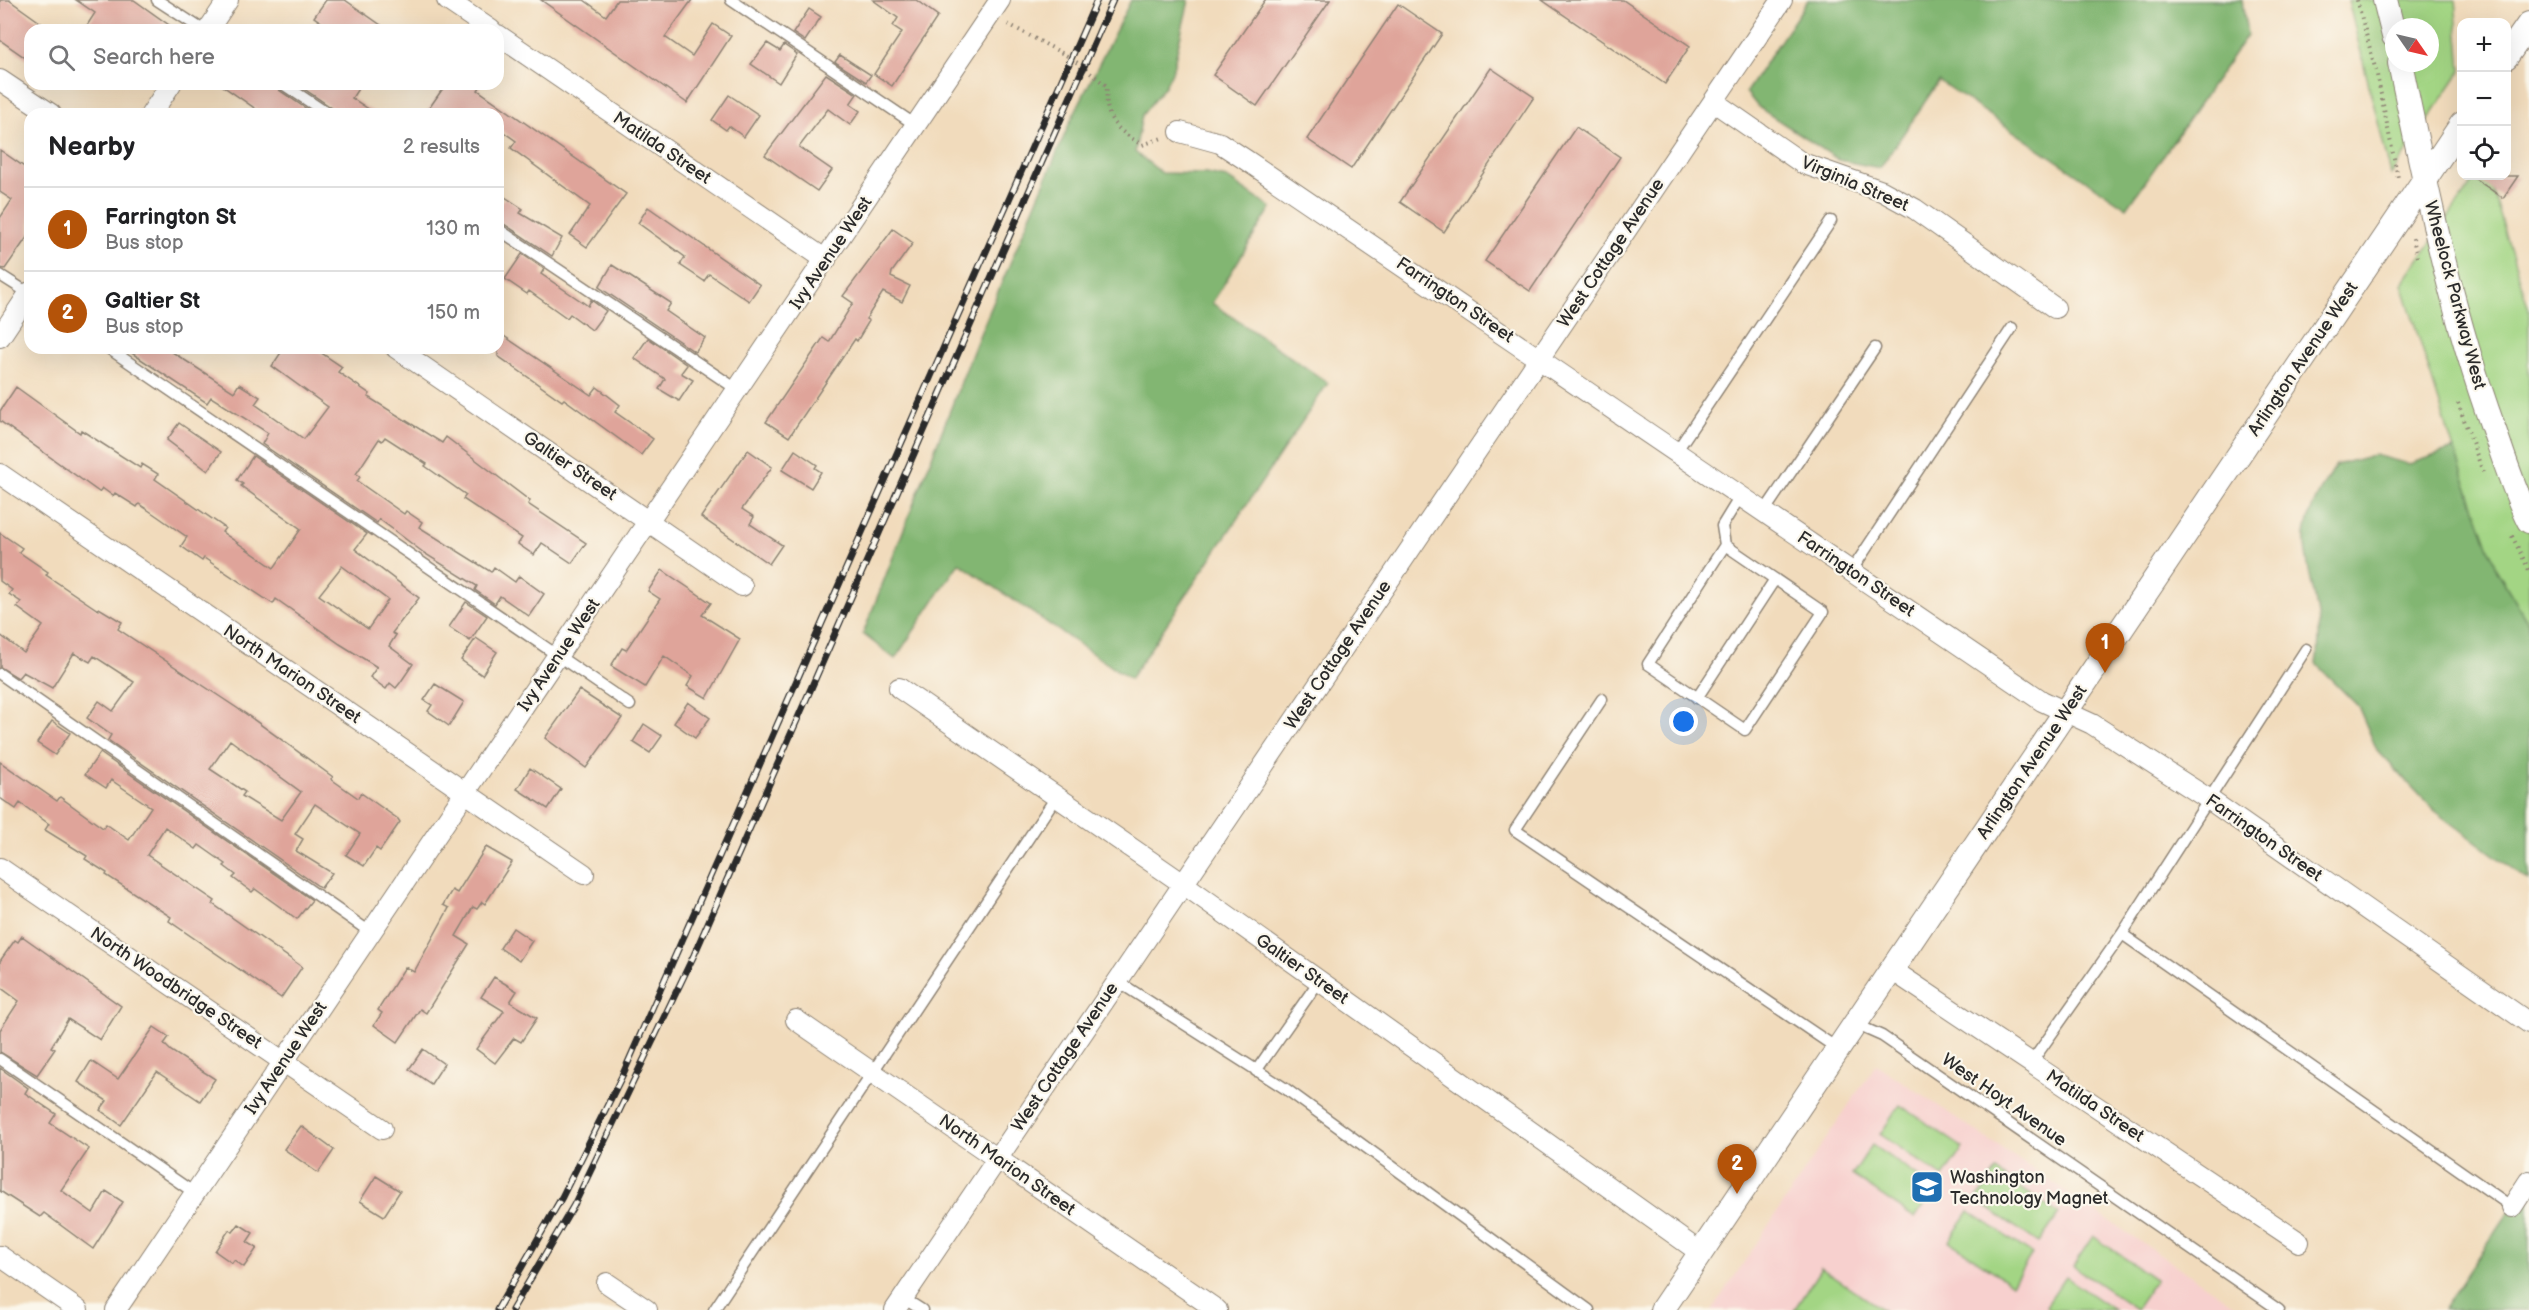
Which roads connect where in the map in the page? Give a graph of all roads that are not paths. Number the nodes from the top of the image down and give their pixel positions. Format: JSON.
{"nodes":[{"id":1,"x":157,"y":0,"type":"edge"},
{"id":2,"x":228,"y":0,"type":"edge"},
{"id":3,"x":447,"y":0,"type":"edge"},
{"id":4,"x":731,"y":0,"type":"edge"},
{"id":5,"x":1782,"y":0,"type":"edge"},
{"id":6,"x":2385,"y":0,"type":"edge"},
{"id":7,"x":995,"y":8,"type":"edge"},
{"id":8,"x":2390,"y":18,"type":"edge"},
{"id":9,"x":194,"y":24,"type":"edge"},
{"id":10,"x":212,"y":24,"type":"edge"},
{"id":11,"x":481,"y":24,"type":"edge"},
{"id":12,"x":2529,"y":24,"type":"edge"},
{"id":13,"x":504,"y":39,"type":"edge"},
{"id":14,"x":2511,"y":50,"type":"edge"},
{"id":15,"x":2402,"y":72,"type":"edge"},
{"id":16,"x":0,"y":80,"type":"edge"},
{"id":17,"x":167,"y":90,"type":"edge"},
{"id":18,"x":292,"y":90,"type":"edge"},
{"id":19,"x":1714,"y":102,"type":"junction"},
{"id":20,"x":42,"y":108,"type":"edge"},
{"id":21,"x":155,"y":108,"type":"edge"},
{"id":22,"x":319,"y":108,"type":"edge"},
{"id":23,"x":917,"y":126,"type":"junction"},
{"id":24,"x":2461,"y":126,"type":"edge"},
{"id":25,"x":1180,"y":132,"type":"road end"},
{"id":26,"x":2425,"y":179,"type":"junction"},
{"id":27,"x":1831,"y":221,"type":"dead end"},
{"id":28,"x":504,"y":233,"type":"edge"},
{"id":29,"x":826,"y":260,"type":"junction"},
{"id":30,"x":0,"y":275,"type":"edge"},
{"id":31,"x":24,"y":289,"type":"edge"},
{"id":32,"x":24,"y":302,"type":"edge"},
{"id":33,"x":2055,"y":308,"type":"dead end"},
{"id":34,"x":2013,"y":328,"type":"dead end"},
{"id":35,"x":0,"y":337,"type":"edge"},
{"id":36,"x":1875,"y":348,"type":"dead end"},
{"id":37,"x":117,"y":354,"type":"edge"},
{"id":38,"x":405,"y":354,"type":"edge"},
{"id":39,"x":1540,"y":358,"type":"junction"},
{"id":40,"x":738,"y":390,"type":"junction"},
{"id":41,"x":1676,"y":452,"type":"junction"},
{"id":42,"x":0,"y":474,"type":"edge"},
{"id":43,"x":1741,"y":495,"type":"junction"},
{"id":44,"x":1764,"y":512,"type":"junction"},
{"id":45,"x":650,"y":520,"type":"junction"},
{"id":46,"x":2529,"y":521,"type":"edge"},
{"id":47,"x":1725,"y":545,"type":"junction"},
{"id":48,"x":1852,"y":570,"type":"junction"},
{"id":49,"x":1775,"y":579,"type":"junction"},
{"id":50,"x":742,"y":586,"type":"dead end"},
{"id":51,"x":2306,"y":649,"type":"dead end"},
{"id":52,"x":558,"y":657,"type":"junction"},
{"id":53,"x":0,"y":674,"type":"edge"},
{"id":54,"x":900,"y":688,"type":"dead end"},
{"id":55,"x":1697,"y":698,"type":"junction"},
{"id":56,"x":1602,"y":699,"type":"dead end"},
{"id":57,"x":630,"y":705,"type":"dead end"},
{"id":58,"x":2067,"y":710,"type":"junction"},
{"id":59,"x":464,"y":792,"type":"junction"},
{"id":60,"x":1056,"y":797,"type":"junction"},
{"id":61,"x":2207,"y":798,"type":"junction"},
{"id":62,"x":0,"y":868,"type":"edge"},
{"id":63,"x":584,"y":874,"type":"dead end"},
{"id":64,"x":1182,"y":883,"type":"junction"},
{"id":65,"x":370,"y":932,"type":"junction"},
{"id":66,"x":2122,"y":934,"type":"junction"},
{"id":67,"x":1892,"y":970,"type":"junction"},
{"id":68,"x":1117,"y":981,"type":"junction"},
{"id":69,"x":1319,"y":981,"type":"junction"},
{"id":70,"x":796,"y":1020,"type":"dead end"},
{"id":71,"x":2529,"y":1023,"type":"edge"},
{"id":72,"x":1855,"y":1024,"type":"junction"},
{"id":73,"x":1838,"y":1049,"type":"junction"},
{"id":74,"x":0,"y":1059,"type":"edge"},
{"id":75,"x":283,"y":1061,"type":"junction"},
{"id":76,"x":2031,"y":1063,"type":"junction"},
{"id":77,"x":1256,"y":1071,"type":"junction"},
{"id":78,"x":871,"y":1072,"type":"junction"},
{"id":79,"x":382,"y":1129,"type":"dead end"},
{"id":80,"x":997,"y":1158,"type":"junction"},
{"id":81,"x":2529,"y":1182,"type":"edge"},
{"id":82,"x":196,"y":1194,"type":"junction"},
{"id":83,"x":2512,"y":1207,"type":"joint"},
{"id":84,"x":2299,"y":1242,"type":"dead end"},
{"id":85,"x":1701,"y":1253,"type":"junction"},
{"id":86,"x":0,"y":1256,"type":"edge"},
{"id":87,"x":607,"y":1283,"type":"dead end"},
{"id":88,"x":899,"y":1304,"type":"edge"},
{"id":89,"x":78,"y":1310,"type":"edge"},
{"id":90,"x":116,"y":1310,"type":"edge"},
{"id":91,"x":646,"y":1310,"type":"edge"},
{"id":92,"x":714,"y":1310,"type":"edge"},
{"id":93,"x":922,"y":1310,"type":"edge"},
{"id":94,"x":1217,"y":1310,"type":"edge"},
{"id":95,"x":1589,"y":1310,"type":"edge"},
{"id":96,"x":1662,"y":1310,"type":"edge"},
{"id":97,"x":2279,"y":1310,"type":"edge"}],
"edges":[{"from":1,"to":9,"type":"lane"},
{"from":2,"to":10,"type":"street"},
{"from":3,"to":11,"type":"street"},
{"from":4,"to":23,"type":"lane"},
{"from":5,"to":19,"type":"street","name":"West Cottage Avenue"},
{"from":6,"to":8,"type":"street"},
{"from":7,"to":23,"type":"street","name":"Ivy Avenue West"},
{"from":12,"to":14,"type":"street"},
{"from":13,"to":29,"type":"street","name":"Matilda Street"},
{"from":15,"to":26,"type":"street","name":"Wheelock Parkway West"},
{"from":16,"to":20,"type":"street"},
{"from":17,"to":21,"type":"street"},
{"from":18,"to":22,"type":"lane"},
{"from":19,"to":33,"type":"street","name":"Virginia Street"},
{"from":19,"to":39,"type":"street","name":"West Cottage Avenue"},
{"from":23,"to":29,"type":"street","name":"Ivy Avenue West"},
{"from":24,"to":26,"type":"street","name":"Arlington Avenue West"},
{"from":25,"to":39,"type":"street","name":"Farrington Street"},
{"from":26,"to":46,"type":"street","name":"Wheelock Parkway West"},
{"from":26,"to":58,"type":"street","name":"Arlington Avenue West"},
{"from":27,"to":41,"type":"lane"},
{"from":28,"to":40,"type":"lane"},
{"from":29,"to":40,"type":"street","name":"Ivy Avenue West"},
{"from":30,"to":31,"type":"lane"},
{"from":32,"to":35,"type":"street"},
{"from":34,"to":48,"type":"lane"},
{"from":36,"to":44,"type":"lane"},
{"from":37,"to":52,"type":"lane"},
{"from":38,"to":45,"type":"street","name":"Galtier Street"},
{"from":39,"to":41,"type":"street","name":"Farrington Street"},
{"from":39,"to":64,"type":"street","name":"West Cottage Avenue"},
{"from":40,"to":45,"type":"street","name":"Ivy Avenue West"},
{"from":41,"to":43,"type":"street","name":"Farrington Street"},
{"from":42,"to":59,"type":"street","name":"North Marion Street"},
{"from":43,"to":44,"type":"street","name":"Farrington Street"},
{"from":43,"to":47,"type":"lane"},
{"from":44,"to":48,"type":"street","name":"Farrington Street"},
{"from":45,"to":50,"type":"street","name":"Galtier Street"},
{"from":45,"to":52,"type":"street","name":"Ivy Avenue West"},
{"from":47,"to":49,"type":"lane"},
{"from":47,"to":55,"type":"lane"},
{"from":48,"to":58,"type":"street","name":"Farrington Street"},
{"from":49,"to":55,"type":"lane"},
{"from":49,"to":55,"type":"lane"},
{"from":51,"to":61,"type":"lane"},
{"from":52,"to":57,"type":"lane"},
{"from":52,"to":59,"type":"street","name":"Ivy Avenue West"},
{"from":53,"to":65,"type":"lane"},
{"from":54,"to":60,"type":"street","name":"Galtier Street"},
{"from":56,"to":73,"type":"lane"},
{"from":58,"to":61,"type":"street","name":"Farrington Street"},
{"from":58,"to":67,"type":"street","name":"Arlington Avenue West"},
{"from":59,"to":63,"type":"street","name":"North Marion Street"},
{"from":59,"to":65,"type":"street","name":"Ivy Avenue West"},
{"from":60,"to":64,"type":"street","name":"Galtier Street"},
{"from":60,"to":78,"type":"lane"},
{"from":61,"to":66,"type":"lane"},
{"from":61,"to":71,"type":"street","name":"Farrington Street"},
{"from":62,"to":75,"type":"street","name":"North Woodbridge Street"},
{"from":64,"to":68,"type":"street","name":"West Cottage Avenue"},
{"from":64,"to":69,"type":"street","name":"Galtier Street"},
{"from":65,"to":75,"type":"street","name":"Ivy Avenue West"},
{"from":66,"to":76,"type":"lane"},
{"from":66,"to":83,"type":"lane"},
{"from":67,"to":72,"type":"street","name":"Arlington Avenue West"},
{"from":67,"to":76,"type":"street","name":"Matilda Street"},
{"from":68,"to":77,"type":"lane"},
{"from":68,"to":80,"type":"street","name":"West Cottage Avenue"},
{"from":69,"to":77,"type":"lane"},
{"from":69,"to":85,"type":"street","name":"Galtier Street"},
{"from":70,"to":78,"type":"street","name":"North Marion Street"},
{"from":72,"to":73,"type":"street","name":"Arlington Avenue West"},
{"from":72,"to":97,"type":"lane","name":"West Hoyt Avenue"},
{"from":73,"to":85,"type":"street","name":"Arlington Avenue West"},
{"from":74,"to":82,"type":"lane"},
{"from":75,"to":79,"type":"street","name":"North Woodbridge Street"},
{"from":75,"to":82,"type":"street","name":"Ivy Avenue West"},
{"from":76,"to":84,"type":"street","name":"Matilda Street"},
{"from":77,"to":95,"type":"lane"},
{"from":78,"to":80,"type":"street","name":"North Marion Street"},
{"from":78,"to":92,"type":"lane"},
{"from":80,"to":88,"type":"street","name":"West Cottage Avenue"},
{"from":80,"to":94,"type":"street","name":"North Marion Street"},
{"from":81,"to":83,"type":"street"},
{"from":82,"to":90,"type":"street","name":"Ivy Avenue West"},
{"from":85,"to":96,"type":"street","name":"Arlington Avenue West"},
{"from":86,"to":89,"type":"street"},
{"from":87,"to":91,"type":"street"},
{"from":88,"to":93,"type":"lane"}]}
